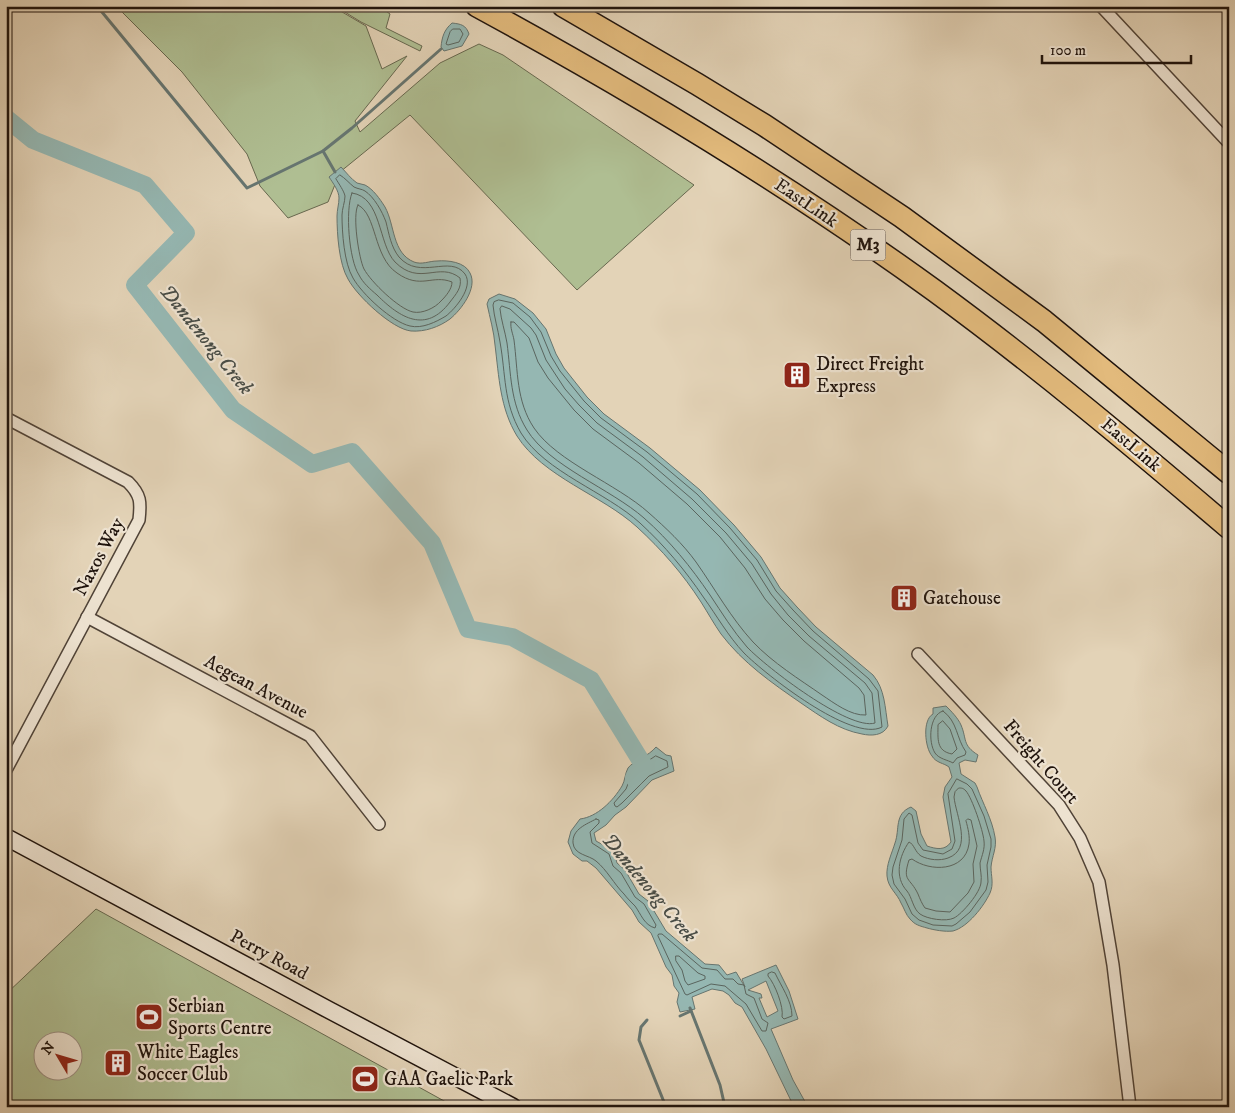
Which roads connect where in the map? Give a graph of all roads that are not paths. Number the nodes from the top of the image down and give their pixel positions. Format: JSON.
{"nodes":[{"id":1,"x":477,"y":6,"type":"edge"},
{"id":2,"x":563,"y":6,"type":"edge"},
{"id":3,"x":1103,"y":7,"type":"edge"},
{"id":4,"x":1229,"y":143,"type":"edge"},
{"id":5,"x":6,"y":418,"type":"edge"},
{"id":6,"x":1229,"y":473,"type":"edge"},
{"id":7,"x":1229,"y":528,"type":"edge"},
{"id":8,"x":87,"y":617,"type":"junction"},
{"id":9,"x":918,"y":654,"type":"dead end"},
{"id":10,"x":6,"y":770,"type":"edge"},
{"id":11,"x":379,"y":824,"type":"dead end"},
{"id":12,"x":6,"y":827,"type":"edge"},
{"id":13,"x":11,"y":839,"type":"edge"},
{"id":14,"x":1127,"y":1091,"type":"junction"},
{"id":15,"x":513,"y":1107,"type":"edge"},
{"id":16,"x":1126,"y":1107,"type":"edge"},
{"id":17,"x":1130,"y":1107,"type":"edge"}],
"edges":[{"from":1,"to":7,"type":"highway","name":"EastLink","number":"M3"},
{"from":2,"to":6,"type":"highway","number":"M3"},
{"from":3,"to":4,"type":"street"},
{"from":5,"to":8,"type":"street","name":"Naxos Way"},
{"from":8,"to":10,"type":"street","name":"Naxos Way"},
{"from":8,"to":11,"type":"street","name":"Aegean Avenue"},
{"from":9,"to":14,"type":"street","name":"Freight Court"},
{"from":12,"to":13,"type":"main road"},
{"from":13,"to":15,"type":"main road","name":"Perry Road"},
{"from":14,"to":16,"type":"street","name":"Freight Court"},
{"from":14,"to":17,"type":"street","name":"Freight Court"}]}
